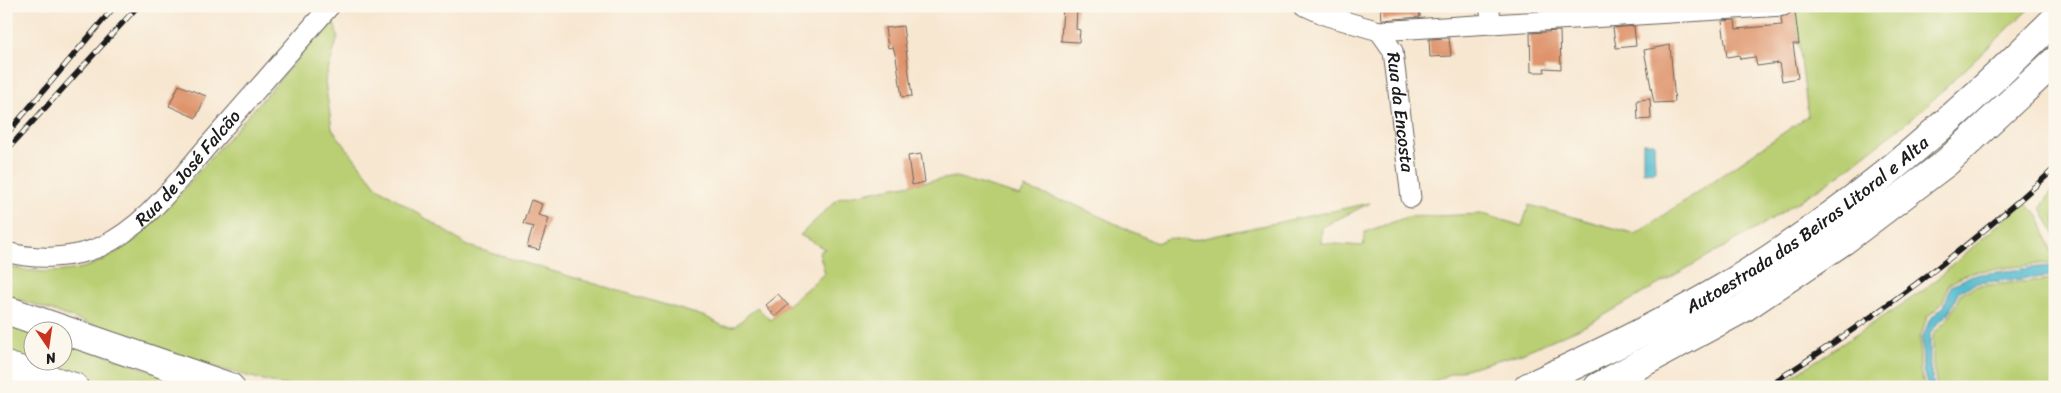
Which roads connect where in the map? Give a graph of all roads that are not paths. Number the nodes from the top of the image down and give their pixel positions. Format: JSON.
{"nodes":[{"id":1,"x":330,"y":6,"type":"edge"},
{"id":2,"x":1305,"y":6,"type":"edge"},
{"id":3,"x":1782,"y":6,"type":"edge"},
{"id":4,"x":1607,"y":12,"type":"edge"},
{"id":5,"x":1490,"y":15,"type":"edge"},
{"id":6,"x":2055,"y":20,"type":"edge"},
{"id":7,"x":1379,"y":31,"type":"junction"},
{"id":8,"x":2055,"y":61,"type":"edge"},
{"id":9,"x":1411,"y":198,"type":"dead end"},
{"id":10,"x":6,"y":252,"type":"edge"},
{"id":11,"x":6,"y":310,"type":"edge"},
{"id":12,"x":6,"y":366,"type":"edge"},
{"id":13,"x":74,"y":387,"type":"edge"},
{"id":14,"x":230,"y":387,"type":"edge"},
{"id":15,"x":1528,"y":387,"type":"edge"},
{"id":16,"x":1598,"y":387,"type":"edge"}],
"edges":[{"from":1,"to":10,"type":"street","name":"Rua de José Falcão"},
{"from":2,"to":7,"type":"street"},
{"from":3,"to":4,"type":"street"},
{"from":4,"to":5,"type":"street"},
{"from":5,"to":7,"type":"street"},
{"from":6,"to":15,"type":"highway","name":"Autoestrada das Beiras Litoral e Alta"},
{"from":7,"to":9,"type":"street","name":"Rua da Encosta"},
{"from":8,"to":16,"type":"highway","name":"Autoestrada das Beiras Litoral e Alta"},
{"from":11,"to":14,"type":"highway"},
{"from":12,"to":13,"type":"highway"}]}
